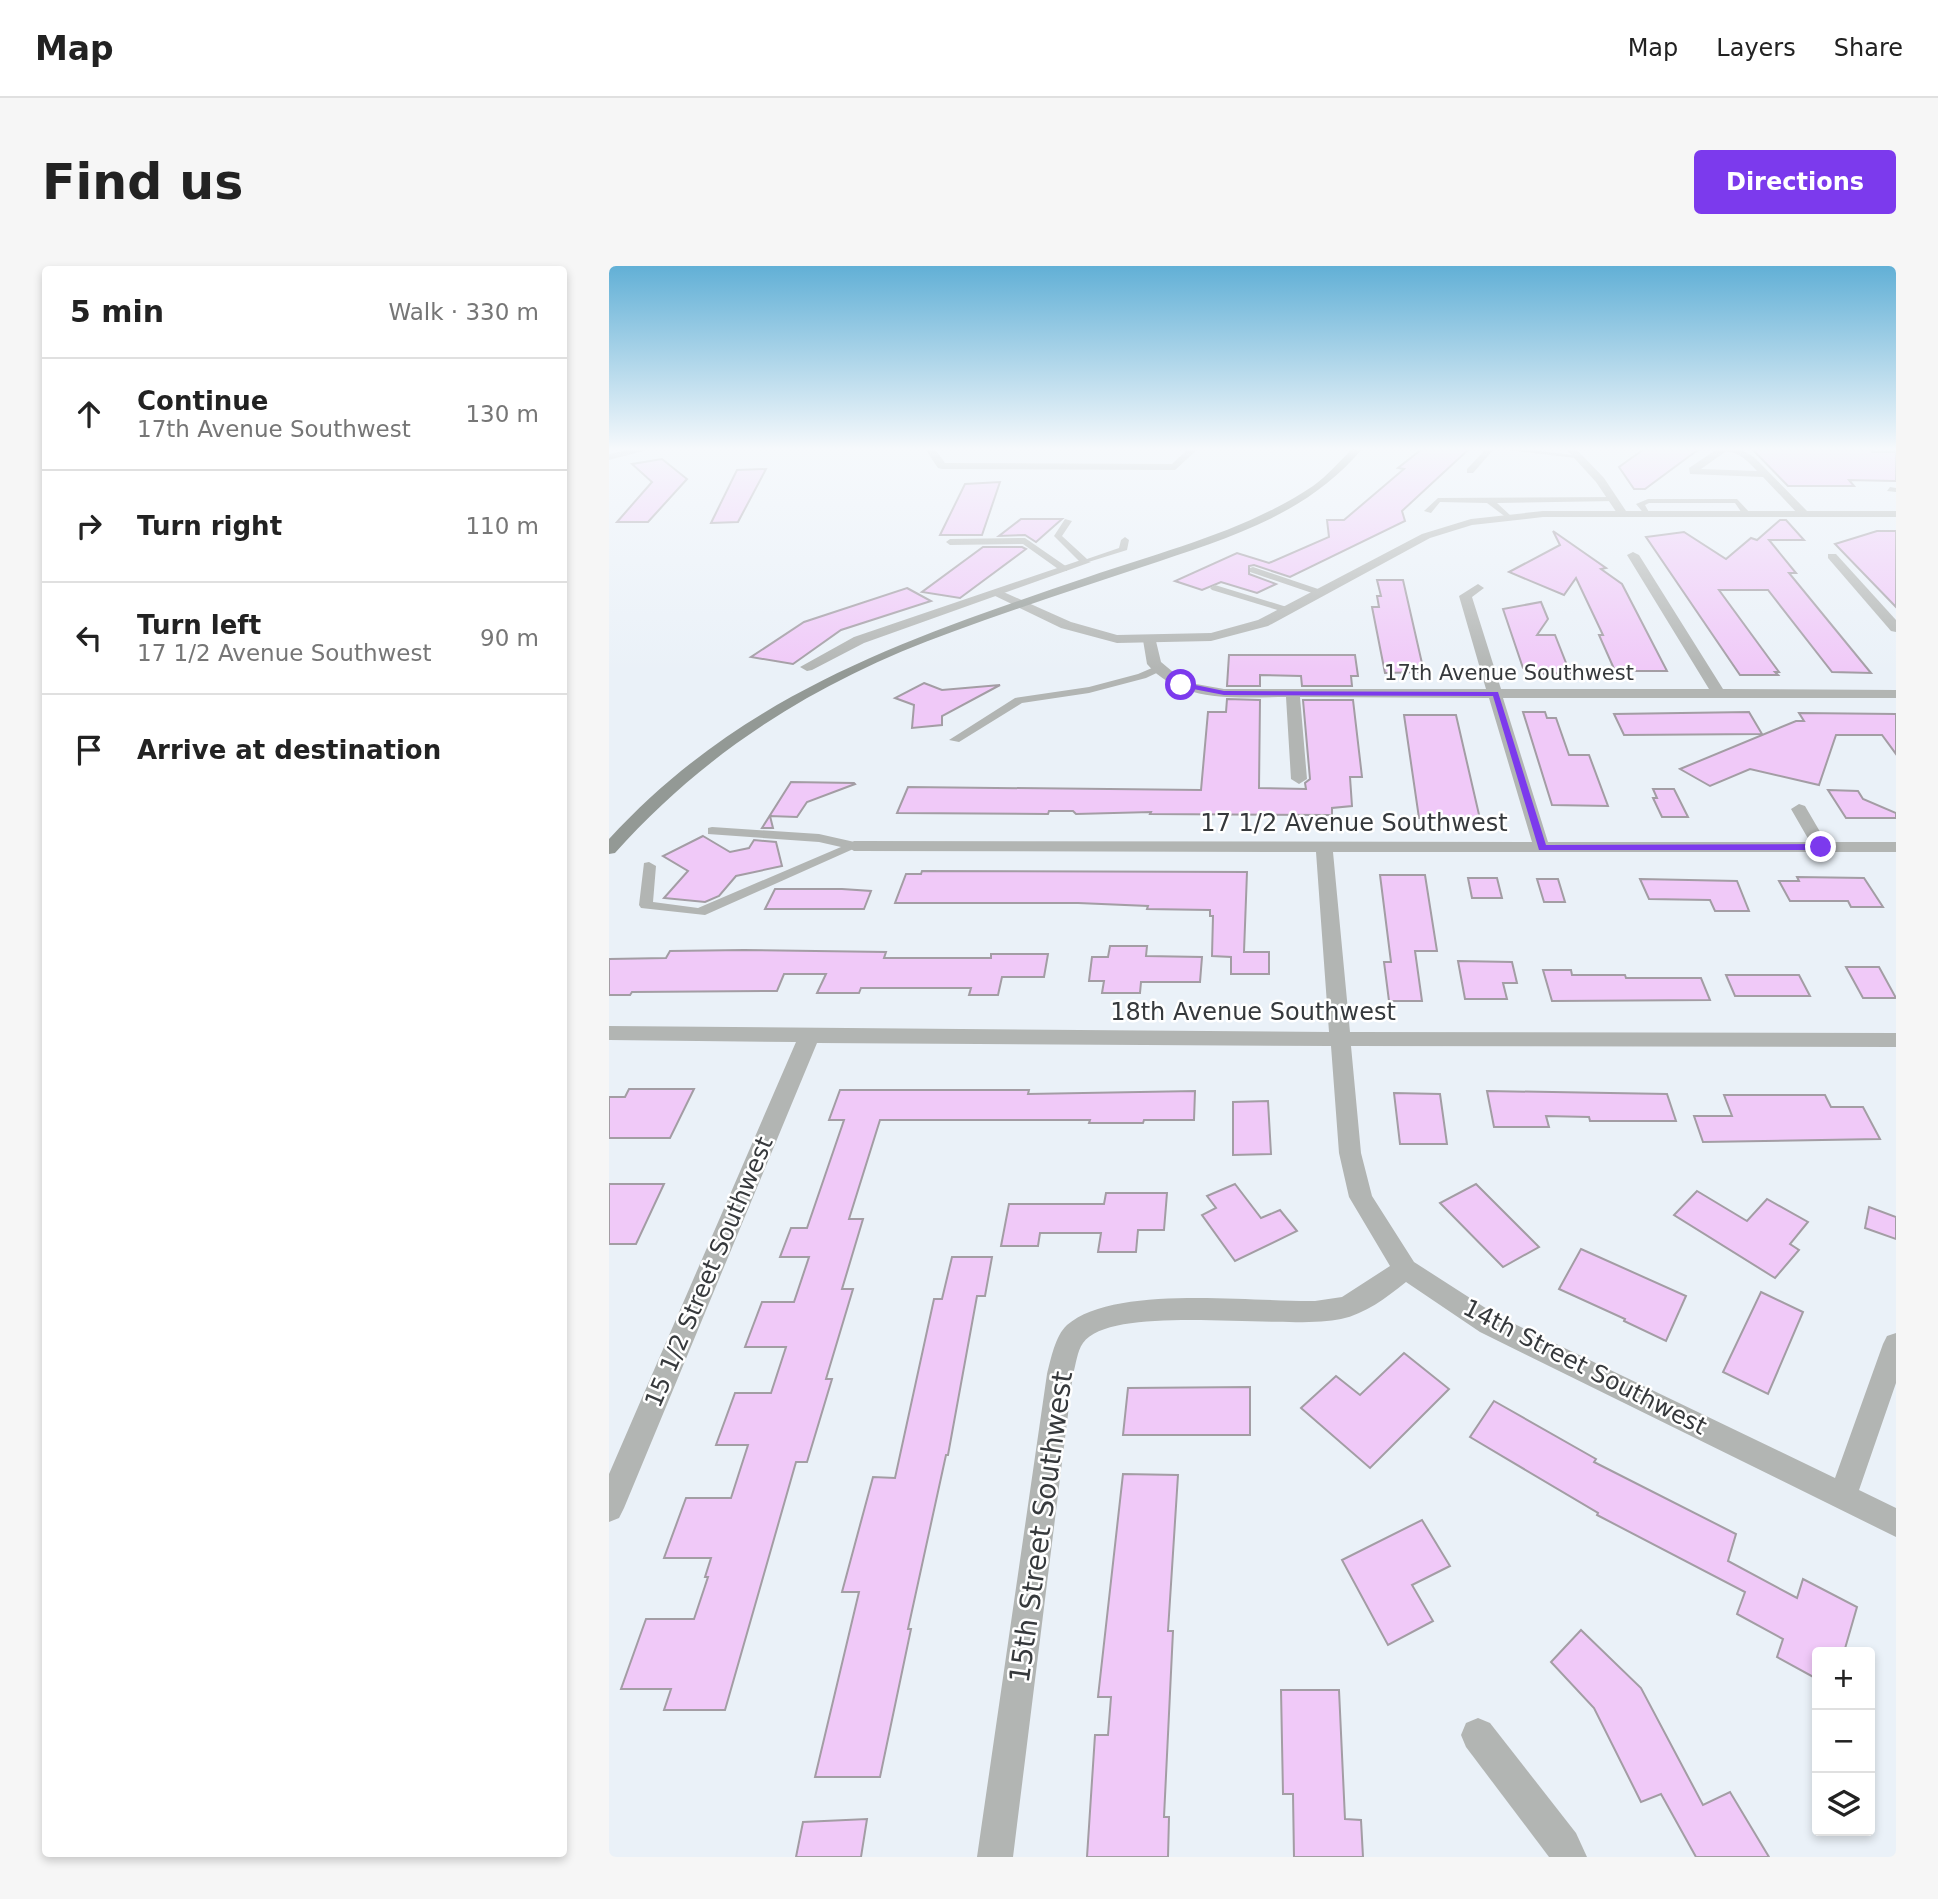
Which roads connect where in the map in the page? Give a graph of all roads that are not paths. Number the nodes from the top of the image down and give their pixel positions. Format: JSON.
{"nodes":[{"id":1,"x":1067,"y":523,"type":"edge"},
{"id":2,"x":1255,"y":523,"type":"edge"},
{"id":3,"x":1469,"y":523,"type":"edge"},
{"id":4,"x":1125,"y":540,"type":"dead end"},
{"id":5,"x":950,"y":542,"type":"dead end"},
{"id":6,"x":1633,"y":555,"type":"dead end"},
{"id":7,"x":1832,"y":556,"type":"dead end"},
{"id":8,"x":1085,"y":562,"type":"junction"},
{"id":9,"x":1064,"y":569,"type":"junction"},
{"id":10,"x":1253,"y":570,"type":"dead end"},
{"id":11,"x":1299,"y":586,"type":"junction"},
{"id":12,"x":1215,"y":588,"type":"dead end"},
{"id":13,"x":1478,"y":588,"type":"dead end"},
{"id":14,"x":1289,"y":592,"type":"dead end"},
{"id":15,"x":995,"y":593,"type":"junction"},
{"id":16,"x":1321,"y":593,"type":"junction"},
{"id":17,"x":1279,"y":598,"type":"dead end"},
{"id":18,"x":1269,"y":604,"type":"junction"},
{"id":19,"x":1021,"y":605,"type":"junction"},
{"id":20,"x":1287,"y":610,"type":"junction"},
{"id":21,"x":1896,"y":628,"type":"edge"},
{"id":22,"x":1150,"y":640,"type":"junction"},
{"id":23,"x":807,"y":667,"type":"dead end"},
{"id":24,"x":1159,"y":668,"type":"junction"},
{"id":25,"x":1293,"y":693,"type":"junction"},
{"id":26,"x":1496,"y":694,"type":"junction"},
{"id":27,"x":1896,"y":694,"type":"edge"},
{"id":28,"x":1719,"y":695,"type":"junction"},
{"id":29,"x":955,"y":740,"type":"dead end"},
{"id":30,"x":1299,"y":779,"type":"dead end"},
{"id":31,"x":1799,"y":809,"type":"dead end"},
{"id":32,"x":712,"y":831,"type":"dead end"},
{"id":33,"x":854,"y":846,"type":"junction"},
{"id":34,"x":1325,"y":847,"type":"junction"},
{"id":35,"x":1821,"y":847,"type":"junction"},
{"id":36,"x":1896,"y":847,"type":"edge"},
{"id":37,"x":1542,"y":848,"type":"junction"},
{"id":38,"x":609,"y":849,"type":"edge"},
{"id":39,"x":649,"y":866,"type":"dead end"},
{"id":40,"x":609,"y":1033,"type":"edge"},
{"id":41,"x":809,"y":1035,"type":"junction"},
{"id":42,"x":1340,"y":1039,"type":"junction"},
{"id":43,"x":1896,"y":1040,"type":"edge"},
{"id":44,"x":1405,"y":1269,"type":"junction"},
{"id":45,"x":1896,"y":1344,"type":"edge"},
{"id":46,"x":1843,"y":1496,"type":"junction"},
{"id":47,"x":609,"y":1508,"type":"edge"},
{"id":48,"x":1896,"y":1523,"type":"edge"},
{"id":49,"x":1478,"y":1735,"type":"dead end"},
{"id":50,"x":995,"y":1857,"type":"edge"},
{"id":51,"x":1569,"y":1857,"type":"edge"}],
"edges":[{"from":1,"to":8,"type":"lane"},
{"from":2,"to":19,"type":"main road"},
{"from":3,"to":16,"type":"street"},
{"from":4,"to":8,"type":"lane"},
{"from":5,"to":9,"type":"lane"},
{"from":6,"to":28,"type":"street"},
{"from":7,"to":21,"type":"street"},
{"from":8,"to":9,"type":"street"},
{"from":9,"to":15,"type":"street"},
{"from":10,"to":11,"type":"lane"},
{"from":11,"to":14,"type":"lane"},
{"from":11,"to":16,"type":"lane"},
{"from":12,"to":18,"type":"lane"},
{"from":13,"to":26,"type":"street"},
{"from":15,"to":19,"type":"street"},
{"from":15,"to":23,"type":"street"},
{"from":16,"to":20,"type":"street"},
{"from":17,"to":18,"type":"lane"},
{"from":18,"to":20,"type":"lane"},
{"from":19,"to":22,"type":"street"},
{"from":19,"to":38,"type":"main road"},
{"from":20,"to":22,"type":"street"},
{"from":22,"to":24,"type":"street"},
{"from":24,"to":25,"type":"street","name":"17th Avenue Southwest"},
{"from":24,"to":29,"type":"lane"},
{"from":25,"to":26,"type":"street","name":"17th Avenue Southwest"},
{"from":25,"to":30,"type":"street"},
{"from":26,"to":28,"type":"street","name":"17th Avenue Southwest"},
{"from":26,"to":37,"type":"street"},
{"from":27,"to":28,"type":"street","name":"17th Avenue Southwest"},
{"from":31,"to":35,"type":"street"},
{"from":32,"to":33,"type":"lane"},
{"from":33,"to":34,"type":"street","name":"17 1/2 Avenue Southwest"},
{"from":33,"to":39,"type":"lane"},
{"from":34,"to":37,"type":"street","name":"17 1/2 Avenue Southwest"},
{"from":34,"to":42,"type":"street","name":"14th Street Southwest"},
{"from":35,"to":36,"type":"street","name":"17 1/2 Avenue Southwest"},
{"from":35,"to":37,"type":"street","name":"17 1/2 Avenue Southwest"},
{"from":40,"to":41,"type":"street","name":"18th Avenue Southwest"},
{"from":41,"to":42,"type":"street","name":"18th Avenue Southwest"},
{"from":41,"to":47,"type":"street","name":"15 1/2 Street Southwest"},
{"from":42,"to":43,"type":"street","name":"18th Avenue Southwest"},
{"from":42,"to":44,"type":"street","name":"14th Street Southwest"},
{"from":44,"to":46,"type":"street","name":"14th Street Southwest"},
{"from":44,"to":50,"type":"street","name":"15th Street Southwest"},
{"from":45,"to":46,"type":"street"},
{"from":46,"to":48,"type":"street","name":"14th Street Southwest"},
{"from":49,"to":51,"type":"street"}]}
